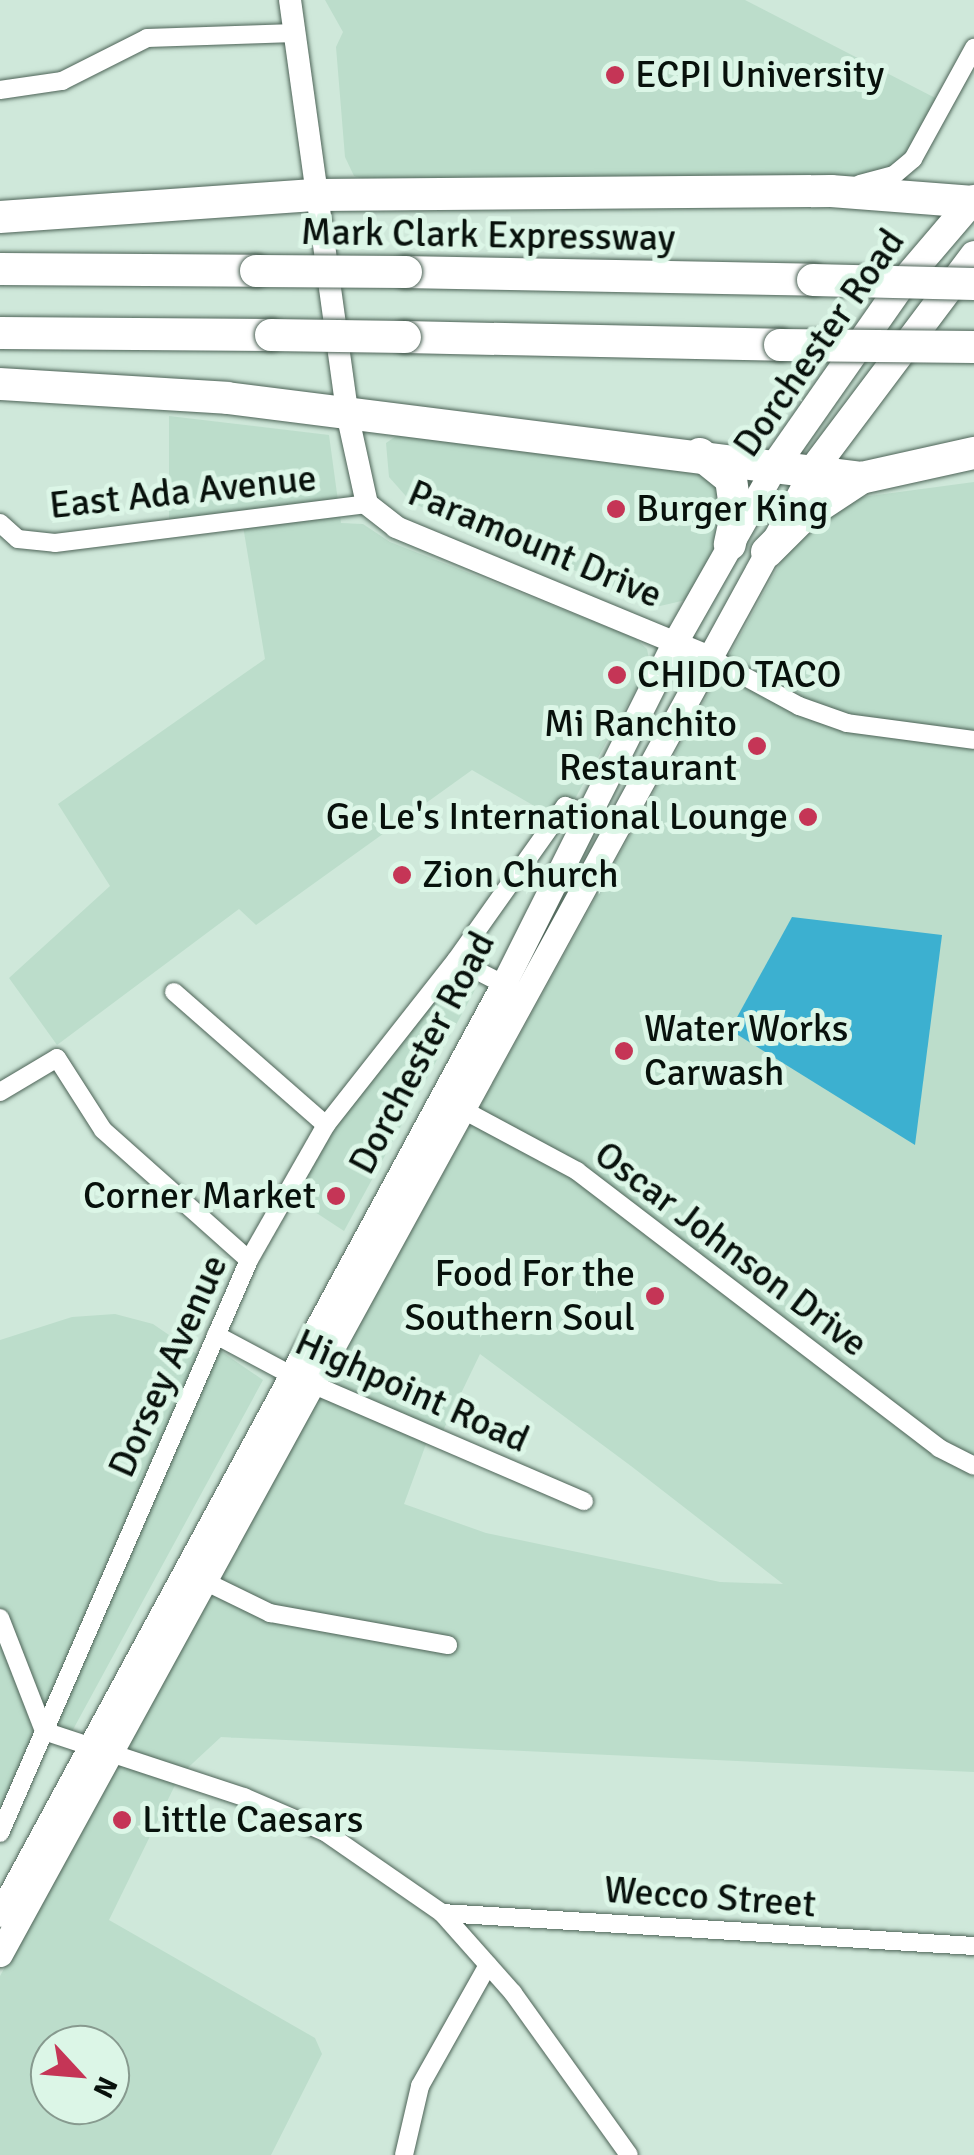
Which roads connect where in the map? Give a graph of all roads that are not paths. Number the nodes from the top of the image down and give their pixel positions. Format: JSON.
{"nodes":[{"id":1,"x":290,"y":0,"type":"edge"},
{"id":2,"x":295,"y":32,"type":"junction"},
{"id":3,"x":974,"y":48,"type":"edge"},
{"id":4,"x":0,"y":90,"type":"edge"},
{"id":5,"x":831,"y":191,"type":"junction"},
{"id":6,"x":317,"y":195,"type":"junction"},
{"id":7,"x":973,"y":201,"type":"edge"},
{"id":8,"x":0,"y":218,"type":"edge"},
{"id":9,"x":974,"y":255,"type":"edge"},
{"id":10,"x":0,"y":269,"type":"edge"},
{"id":11,"x":974,"y":284,"type":"edge"},
{"id":12,"x":0,"y":333,"type":"edge"},
{"id":13,"x":974,"y":347,"type":"edge"},
{"id":14,"x":0,"y":384,"type":"edge"},
{"id":15,"x":346,"y":413,"type":"junction"},
{"id":16,"x":696,"y":452,"type":"junction"},
{"id":17,"x":974,"y":453,"type":"edge"},
{"id":18,"x":776,"y":464,"type":"junction"},
{"id":19,"x":812,"y":471,"type":"junction"},
{"id":20,"x":861,"y":478,"type":"junction"},
{"id":21,"x":367,"y":504,"type":"junction"},
{"id":22,"x":4,"y":528,"type":"edge"},
{"id":23,"x":730,"y":544,"type":"junction"},
{"id":24,"x":767,"y":552,"type":"junction"},
{"id":25,"x":675,"y":642,"type":"junction"},
{"id":26,"x":706,"y":656,"type":"junction"},
{"id":27,"x":974,"y":740,"type":"edge"},
{"id":28,"x":590,"y":814,"type":"junction"},
{"id":29,"x":456,"y":960,"type":"junction"},
{"id":30,"x":513,"y":989,"type":"junction"},
{"id":31,"x":174,"y":992,"type":"dead end"},
{"id":32,"x":0,"y":1092,"type":"edge"},
{"id":33,"x":450,"y":1103,"type":"junction"},
{"id":34,"x":326,"y":1125,"type":"junction"},
{"id":35,"x":249,"y":1260,"type":"junction"},
{"id":36,"x":216,"y":1335,"type":"junction"},
{"id":37,"x":300,"y":1380,"type":"junction"},
{"id":38,"x":974,"y":1466,"type":"edge"},
{"id":39,"x":584,"y":1501,"type":"dead end"},
{"id":40,"x":194,"y":1576,"type":"junction"},
{"id":41,"x":0,"y":1618,"type":"edge"},
{"id":42,"x":448,"y":1645,"type":"dead end"},
{"id":43,"x":44,"y":1731,"type":"junction"},
{"id":44,"x":101,"y":1747,"type":"junction"},
{"id":45,"x":0,"y":1833,"type":"edge"},
{"id":46,"x":442,"y":1913,"type":"junction"},
{"id":47,"x":0,"y":1914,"type":"edge"},
{"id":48,"x":974,"y":1946,"type":"edge"},
{"id":49,"x":0,"y":1954,"type":"edge"},
{"id":50,"x":488,"y":1965,"type":"junction"},
{"id":51,"x":404,"y":2155,"type":"edge"},
{"id":52,"x":629,"y":2155,"type":"edge"}],
"edges":[{"from":1,"to":2,"type":"street","name":"Paramount Drive"},
{"from":2,"to":4,"type":"street"},
{"from":2,"to":6,"type":"street","name":"Paramount Drive"},
{"from":3,"to":5,"type":"street"},
{"from":5,"to":6,"type":"highway"},
{"from":5,"to":7,"type":"highway"},
{"from":6,"to":8,"type":"highway"},
{"from":6,"to":15,"type":"street","name":"Paramount Drive"},
{"from":7,"to":18,"type":"main road","name":"Dorchester Road"},
{"from":9,"to":19,"type":"main road","name":"Dorchester Road"},
{"from":10,"to":11,"type":"highway","name":"Mark Clark Expressway","bridge":true},
{"from":12,"to":13,"type":"highway","bridge":true},
{"from":14,"to":15,"type":"highway"},
{"from":15,"to":16,"type":"highway"},
{"from":15,"to":21,"type":"street","name":"Paramount Drive"},
{"from":16,"to":18,"type":"highway"},
{"from":16,"to":23,"type":"highway"},
{"from":17,"to":20,"type":"highway"},
{"from":18,"to":19,"type":"highway"},
{"from":18,"to":23,"type":"main road","name":"Dorchester Road"},
{"from":19,"to":20,"type":"highway"},
{"from":19,"to":24,"type":"main road","name":"Dorchester Road"},
{"from":20,"to":24,"type":"highway"},
{"from":21,"to":22,"type":"street","name":"East Ada Avenue"},
{"from":21,"to":25,"type":"street","name":"Paramount Drive"},
{"from":23,"to":25,"type":"main road","name":"Dorchester Road"},
{"from":24,"to":26,"type":"main road","name":"Dorchester Road"},
{"from":25,"to":26,"type":"street","name":"Paramount Drive"},
{"from":25,"to":28,"type":"main road","name":"Dorchester Road"},
{"from":26,"to":27,"type":"street"},
{"from":26,"to":30,"type":"main road","name":"Dorchester Road"},
{"from":28,"to":29,"type":"street","name":"Dorsey Avenue"},
{"from":28,"to":30,"type":"main road","name":"Dorchester Road"},
{"from":29,"to":30,"type":"street"},
{"from":29,"to":34,"type":"street","name":"Dorsey Avenue"},
{"from":30,"to":33,"type":"main road","name":"Dorchester Road"},
{"from":31,"to":34,"type":"street"},
{"from":32,"to":35,"type":"street"},
{"from":33,"to":37,"type":"main road","name":"Dorchester Road"},
{"from":33,"to":38,"type":"street","name":"Oscar Johnson Drive"},
{"from":34,"to":35,"type":"street","name":"Dorsey Avenue"},
{"from":35,"to":36,"type":"street","name":"Dorsey Avenue"},
{"from":36,"to":37,"type":"street","name":"Highpoint Road"},
{"from":36,"to":43,"type":"street","name":"Dorsey Avenue"},
{"from":37,"to":39,"type":"street","name":"Highpoint Road"},
{"from":37,"to":40,"type":"main road","name":"Dorchester Road"},
{"from":40,"to":42,"type":"street"},
{"from":40,"to":44,"type":"main road","name":"Dorchester Road"},
{"from":41,"to":43,"type":"street"},
{"from":43,"to":44,"type":"street"},
{"from":43,"to":45,"type":"street","name":"Dorsey Avenue"},
{"from":44,"to":46,"type":"street"},
{"from":44,"to":47,"type":"main road","name":"Dorchester Road"},
{"from":44,"to":49,"type":"main road","name":"Dorchester Road"},
{"from":46,"to":48,"type":"street","name":"Wecco Street"},
{"from":46,"to":50,"type":"street"},
{"from":50,"to":51,"type":"street"},
{"from":50,"to":52,"type":"street"}]}
